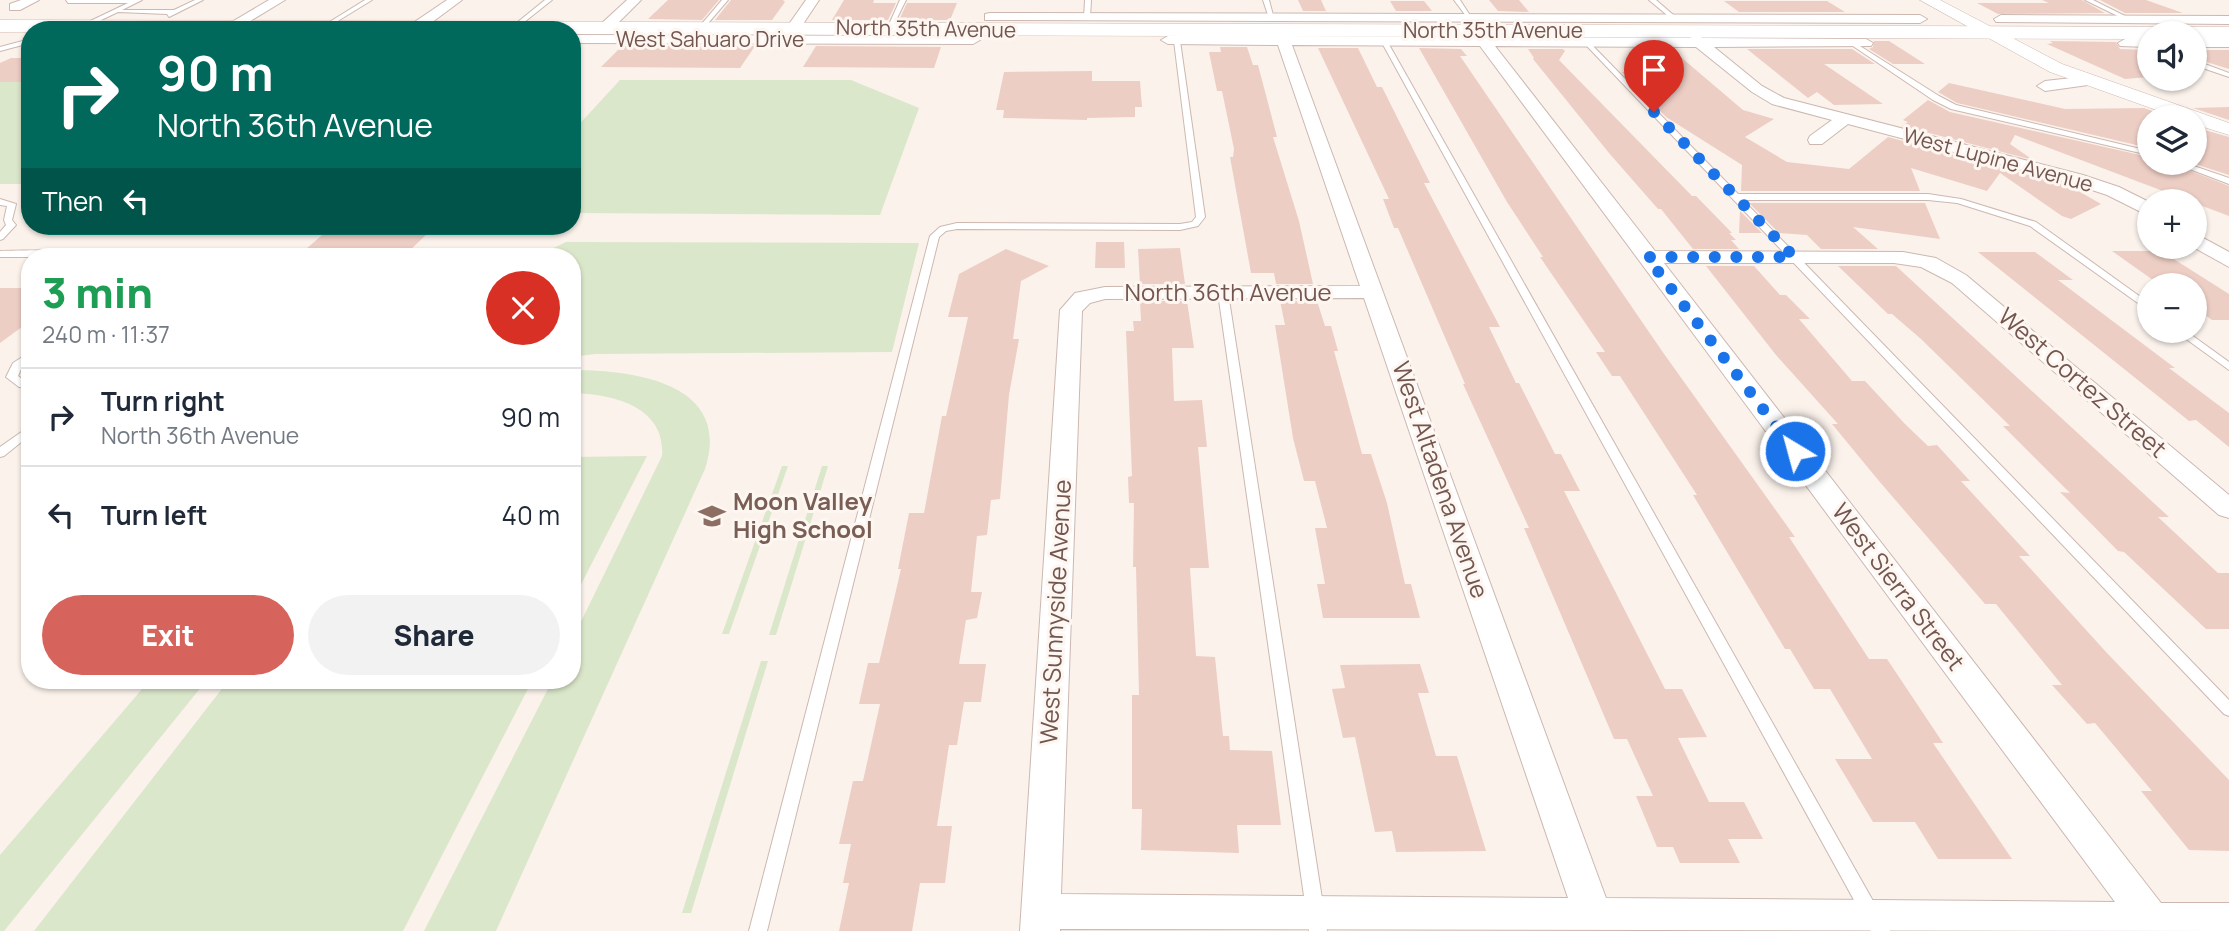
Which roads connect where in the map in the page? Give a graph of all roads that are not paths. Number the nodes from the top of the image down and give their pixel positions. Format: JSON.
{"nodes":[{"id":1,"x":33,"y":0,"type":"edge"},
{"id":2,"x":200,"y":0,"type":"edge"},
{"id":3,"x":279,"y":0,"type":"edge"},
{"id":4,"x":369,"y":0,"type":"edge"},
{"id":5,"x":456,"y":0,"type":"edge"},
{"id":6,"x":549,"y":0,"type":"edge"},
{"id":7,"x":635,"y":0,"type":"edge"},
{"id":8,"x":725,"y":0,"type":"edge"},
{"id":9,"x":813,"y":0,"type":"edge"},
{"id":10,"x":903,"y":0,"type":"edge"},
{"id":11,"x":995,"y":0,"type":"edge"},
{"id":12,"x":1088,"y":0,"type":"edge"},
{"id":13,"x":1177,"y":0,"type":"edge"},
{"id":14,"x":1266,"y":0,"type":"edge"},
{"id":15,"x":1355,"y":0,"type":"edge"},
{"id":16,"x":1457,"y":0,"type":"edge"},
{"id":17,"x":1561,"y":0,"type":"edge"},
{"id":18,"x":1652,"y":0,"type":"edge"},
{"id":19,"x":1664,"y":0,"type":"edge"},
{"id":20,"x":1928,"y":0,"type":"edge"},
{"id":21,"x":2088,"y":0,"type":"edge"},
{"id":22,"x":70,"y":1,"type":"edge"},
{"id":23,"x":138,"y":1,"type":"edge"},
{"id":24,"x":2204,"y":5,"type":"dead end"},
{"id":25,"x":114,"y":12,"type":"junction"},
{"id":26,"x":176,"y":12,"type":"junction"},
{"id":27,"x":1087,"y":18,"type":"junction"},
{"id":28,"x":1179,"y":18,"type":"junction"},
{"id":29,"x":2229,"y":18,"type":"edge"},
{"id":30,"x":1365,"y":19,"type":"junction"},
{"id":31,"x":1920,"y":19,"type":"dead end"},
{"id":32,"x":2130,"y":20,"type":"junction"},
{"id":33,"x":95,"y":21,"type":"edge"},
{"id":34,"x":158,"y":21,"type":"edge"},
{"id":35,"x":241,"y":21,"type":"edge"},
{"id":36,"x":334,"y":21,"type":"edge"},
{"id":37,"x":425,"y":21,"type":"edge"},
{"id":38,"x":522,"y":21,"type":"edge"},
{"id":39,"x":7,"y":22,"type":"edge"},
{"id":40,"x":581,"y":26,"type":"edge"},
{"id":41,"x":607,"y":26,"type":"junction"},
{"id":42,"x":1993,"y":26,"type":"junction"},
{"id":43,"x":702,"y":27,"type":"junction"},
{"id":44,"x":794,"y":27,"type":"junction"},
{"id":45,"x":1687,"y":28,"type":"junction"},
{"id":46,"x":889,"y":29,"type":"junction"},
{"id":47,"x":984,"y":29,"type":"junction"},
{"id":48,"x":1279,"y":30,"type":"junction"},
{"id":49,"x":1478,"y":30,"type":"junction"},
{"id":50,"x":1586,"y":31,"type":"junction"},
{"id":51,"x":2229,"y":33,"type":"edge"},
{"id":52,"x":753,"y":34,"type":"junction"},
{"id":53,"x":581,"y":39,"type":"edge"},
{"id":54,"x":1172,"y":41,"type":"joint"},
{"id":55,"x":1384,"y":41,"type":"junction"},
{"id":56,"x":21,"y":43,"type":"edge"},
{"id":57,"x":1859,"y":43,"type":"joint"},
{"id":58,"x":2125,"y":43,"type":"dead end"},
{"id":59,"x":2207,"y":43,"type":"edge"},
{"id":60,"x":2229,"y":43,"type":"edge"},
{"id":61,"x":2137,"y":44,"type":"edge"},
{"id":62,"x":0,"y":49,"type":"edge"},
{"id":63,"x":2207,"y":67,"type":"edge"},
{"id":64,"x":2229,"y":75,"type":"edge"},
{"id":65,"x":2090,"y":81,"type":"junction"},
{"id":66,"x":2045,"y":86,"type":"dead end"},
{"id":67,"x":2159,"y":105,"type":"edge"},
{"id":68,"x":1843,"y":120,"type":"junction"},
{"id":69,"x":2207,"y":121,"type":"edge"},
{"id":70,"x":2229,"y":129,"type":"edge"},
{"id":71,"x":1816,"y":140,"type":"dead end"},
{"id":72,"x":2137,"y":150,"type":"edge"},
{"id":73,"x":2207,"y":173,"type":"edge"},
{"id":74,"x":2229,"y":181,"type":"edge"},
{"id":75,"x":1737,"y":197,"type":"junction"},
{"id":76,"x":0,"y":202,"type":"edge"},
{"id":77,"x":2137,"y":204,"type":"edge"},
{"id":78,"x":0,"y":237,"type":"edge"},
{"id":79,"x":2207,"y":247,"type":"edge"},
{"id":80,"x":0,"y":254,"type":"edge"},
{"id":81,"x":21,"y":254,"type":"edge"},
{"id":82,"x":1647,"y":257,"type":"junction"},
{"id":83,"x":1794,"y":257,"type":"junction"},
{"id":84,"x":2229,"y":261,"type":"edge"},
{"id":85,"x":1374,"y":292,"type":"junction"},
{"id":86,"x":1223,"y":293,"type":"junction"},
{"id":87,"x":1083,"y":298,"type":"joint"},
{"id":88,"x":2137,"y":299,"type":"edge"},
{"id":89,"x":2196,"y":343,"type":"edge"},
{"id":90,"x":21,"y":362,"type":"edge"},
{"id":91,"x":2229,"y":367,"type":"edge"},
{"id":92,"x":21,"y":384,"type":"edge"},
{"id":93,"x":21,"y":436,"type":"edge"},
{"id":94,"x":0,"y":453,"type":"edge"},
{"id":95,"x":2229,"y":509,"type":"edge"},
{"id":96,"x":2229,"y":710,"type":"edge"},
{"id":97,"x":1040,"y":921,"type":"edge"},
{"id":98,"x":2229,"y":921,"type":"edge"},
{"id":99,"x":1317,"y":922,"type":"edge"},
{"id":100,"x":1596,"y":923,"type":"edge"},
{"id":101,"x":1878,"y":925,"type":"edge"},
{"id":102,"x":2156,"y":926,"type":"edge"},
{"id":103,"x":758,"y":931,"type":"edge"}],
"edges":[{"from":1,"to":39,"type":"street"},
{"from":2,"to":26,"type":"lane"},
{"from":3,"to":35,"type":"street"},
{"from":4,"to":36,"type":"lane"},
{"from":5,"to":37,"type":"street"},
{"from":6,"to":38,"type":"lane"},
{"from":7,"to":41,"type":"street"},
{"from":8,"to":43,"type":"lane"},
{"from":9,"to":44,"type":"street"},
{"from":10,"to":46,"type":"lane"},
{"from":11,"to":47,"type":"street"},
{"from":12,"to":27,"type":"lane"},
{"from":13,"to":28,"type":"street"},
{"from":14,"to":48,"type":"lane"},
{"from":15,"to":30,"type":"street"},
{"from":16,"to":49,"type":"lane"},
{"from":17,"to":50,"type":"street"},
{"from":18,"to":45,"type":"lane"},
{"from":19,"to":45,"type":"lane"},
{"from":20,"to":42,"type":"street"},
{"from":21,"to":32,"type":"lane"},
{"from":22,"to":23,"type":"lane"},
{"from":22,"to":39,"type":"main road"},
{"from":23,"to":25,"type":"lane"},
{"from":24,"to":29,"type":"street"},
{"from":25,"to":26,"type":"lane"},
{"from":25,"to":33,"type":"lane"},
{"from":26,"to":34,"type":"lane"},
{"from":27,"to":28,"type":"street","name":"North 35th Avenue"},
{"from":27,"to":47,"type":"street","name":"North 35th Avenue"},
{"from":28,"to":48,"type":"street","name":"North 35th Avenue"},
{"from":29,"to":32,"type":"street","name":"North 35th Avenue"},
{"from":30,"to":48,"type":"street","name":"North 35th Avenue"},
{"from":30,"to":49,"type":"street","name":"North 35th Avenue"},
{"from":31,"to":45,"type":"street","name":"North 35th Avenue"},
{"from":32,"to":42,"type":"street","name":"North 35th Avenue"},
{"from":40,"to":41,"type":"main road","name":"North 35th Avenue"},
{"from":41,"to":43,"type":"main road","name":"North 35th Avenue"},
{"from":42,"to":45,"type":"main road","name":"North 35th Avenue"},
{"from":42,"to":51,"type":"main road","name":"North 35th Avenue"},
{"from":42,"to":65,"type":"street"},
{"from":43,"to":52,"type":"main road","name":"North 35th Avenue"},
{"from":44,"to":46,"type":"main road","name":"North 35th Avenue"},
{"from":44,"to":52,"type":"main road","name":"North 35th Avenue"},
{"from":45,"to":50,"type":"main road","name":"North 35th Avenue"},
{"from":45,"to":57,"type":"street","name":"North 35th Avenue"},
{"from":45,"to":68,"type":"street","name":"West Lupine Avenue"},
{"from":46,"to":47,"type":"main road","name":"North 35th Avenue"},
{"from":47,"to":48,"type":"main road","name":"North 35th Avenue"},
{"from":47,"to":52,"type":"street","name":"West Sahuaro Drive"},
{"from":48,"to":50,"type":"main road","name":"North 35th Avenue"},
{"from":48,"to":54,"type":"street","name":"North 35th Avenue"},
{"from":48,"to":55,"type":"street","name":"North 35th Avenue"},
{"from":48,"to":85,"type":"street","name":"West Altadena Avenue"},
{"from":49,"to":50,"type":"street","name":"North 35th Avenue"},
{"from":49,"to":50,"type":"street","name":"North 35th Avenue"},
{"from":49,"to":55,"type":"street","name":"North 35th Avenue"},
{"from":49,"to":82,"type":"street","name":"West Sierra Street"},
{"from":50,"to":75,"type":"lane"},
{"from":52,"to":53,"type":"street","name":"West Sahuaro Drive"},
{"from":54,"to":103,"type":"lane"},
{"from":55,"to":101,"type":"lane"},
{"from":56,"to":62,"type":"lane"},
{"from":57,"to":72,"type":"lane"},
{"from":58,"to":61,"type":"street"},
{"from":59,"to":60,"type":"street"},
{"from":63,"to":64,"type":"lane"},
{"from":65,"to":66,"type":"street"},
{"from":65,"to":67,"type":"street"},
{"from":68,"to":71,"type":"street"},
{"from":68,"to":77,"type":"street","name":"West Lupine Avenue"},
{"from":69,"to":70,"type":"street"},
{"from":73,"to":74,"type":"lane"},
{"from":75,"to":83,"type":"lane"},
{"from":75,"to":88,"type":"lane"},
{"from":76,"to":78,"type":"lane"},
{"from":79,"to":84,"type":"street"},
{"from":80,"to":81,"type":"lane"},
{"from":82,"to":83,"type":"street"},
{"from":82,"to":102,"type":"street","name":"West Sierra Street"},
{"from":83,"to":95,"type":"street","name":"West Cortez Street"},
{"from":83,"to":96,"type":"lane"},
{"from":85,"to":86,"type":"street","name":"North 36th Avenue"},
{"from":85,"to":100,"type":"street","name":"West Altadena Avenue"},
{"from":86,"to":87,"type":"street","name":"North 36th Avenue"},
{"from":86,"to":99,"type":"lane"},
{"from":87,"to":97,"type":"street","name":"West Sunnyside Avenue"},
{"from":89,"to":91,"type":"lane"},
{"from":90,"to":92,"type":"lane"},
{"from":93,"to":94,"type":"lane"},
{"from":97,"to":99,"type":"street"},
{"from":98,"to":102,"type":"street"},
{"from":99,"to":100,"type":"street"},
{"from":100,"to":101,"type":"street"},
{"from":101,"to":102,"type":"street"}]}
